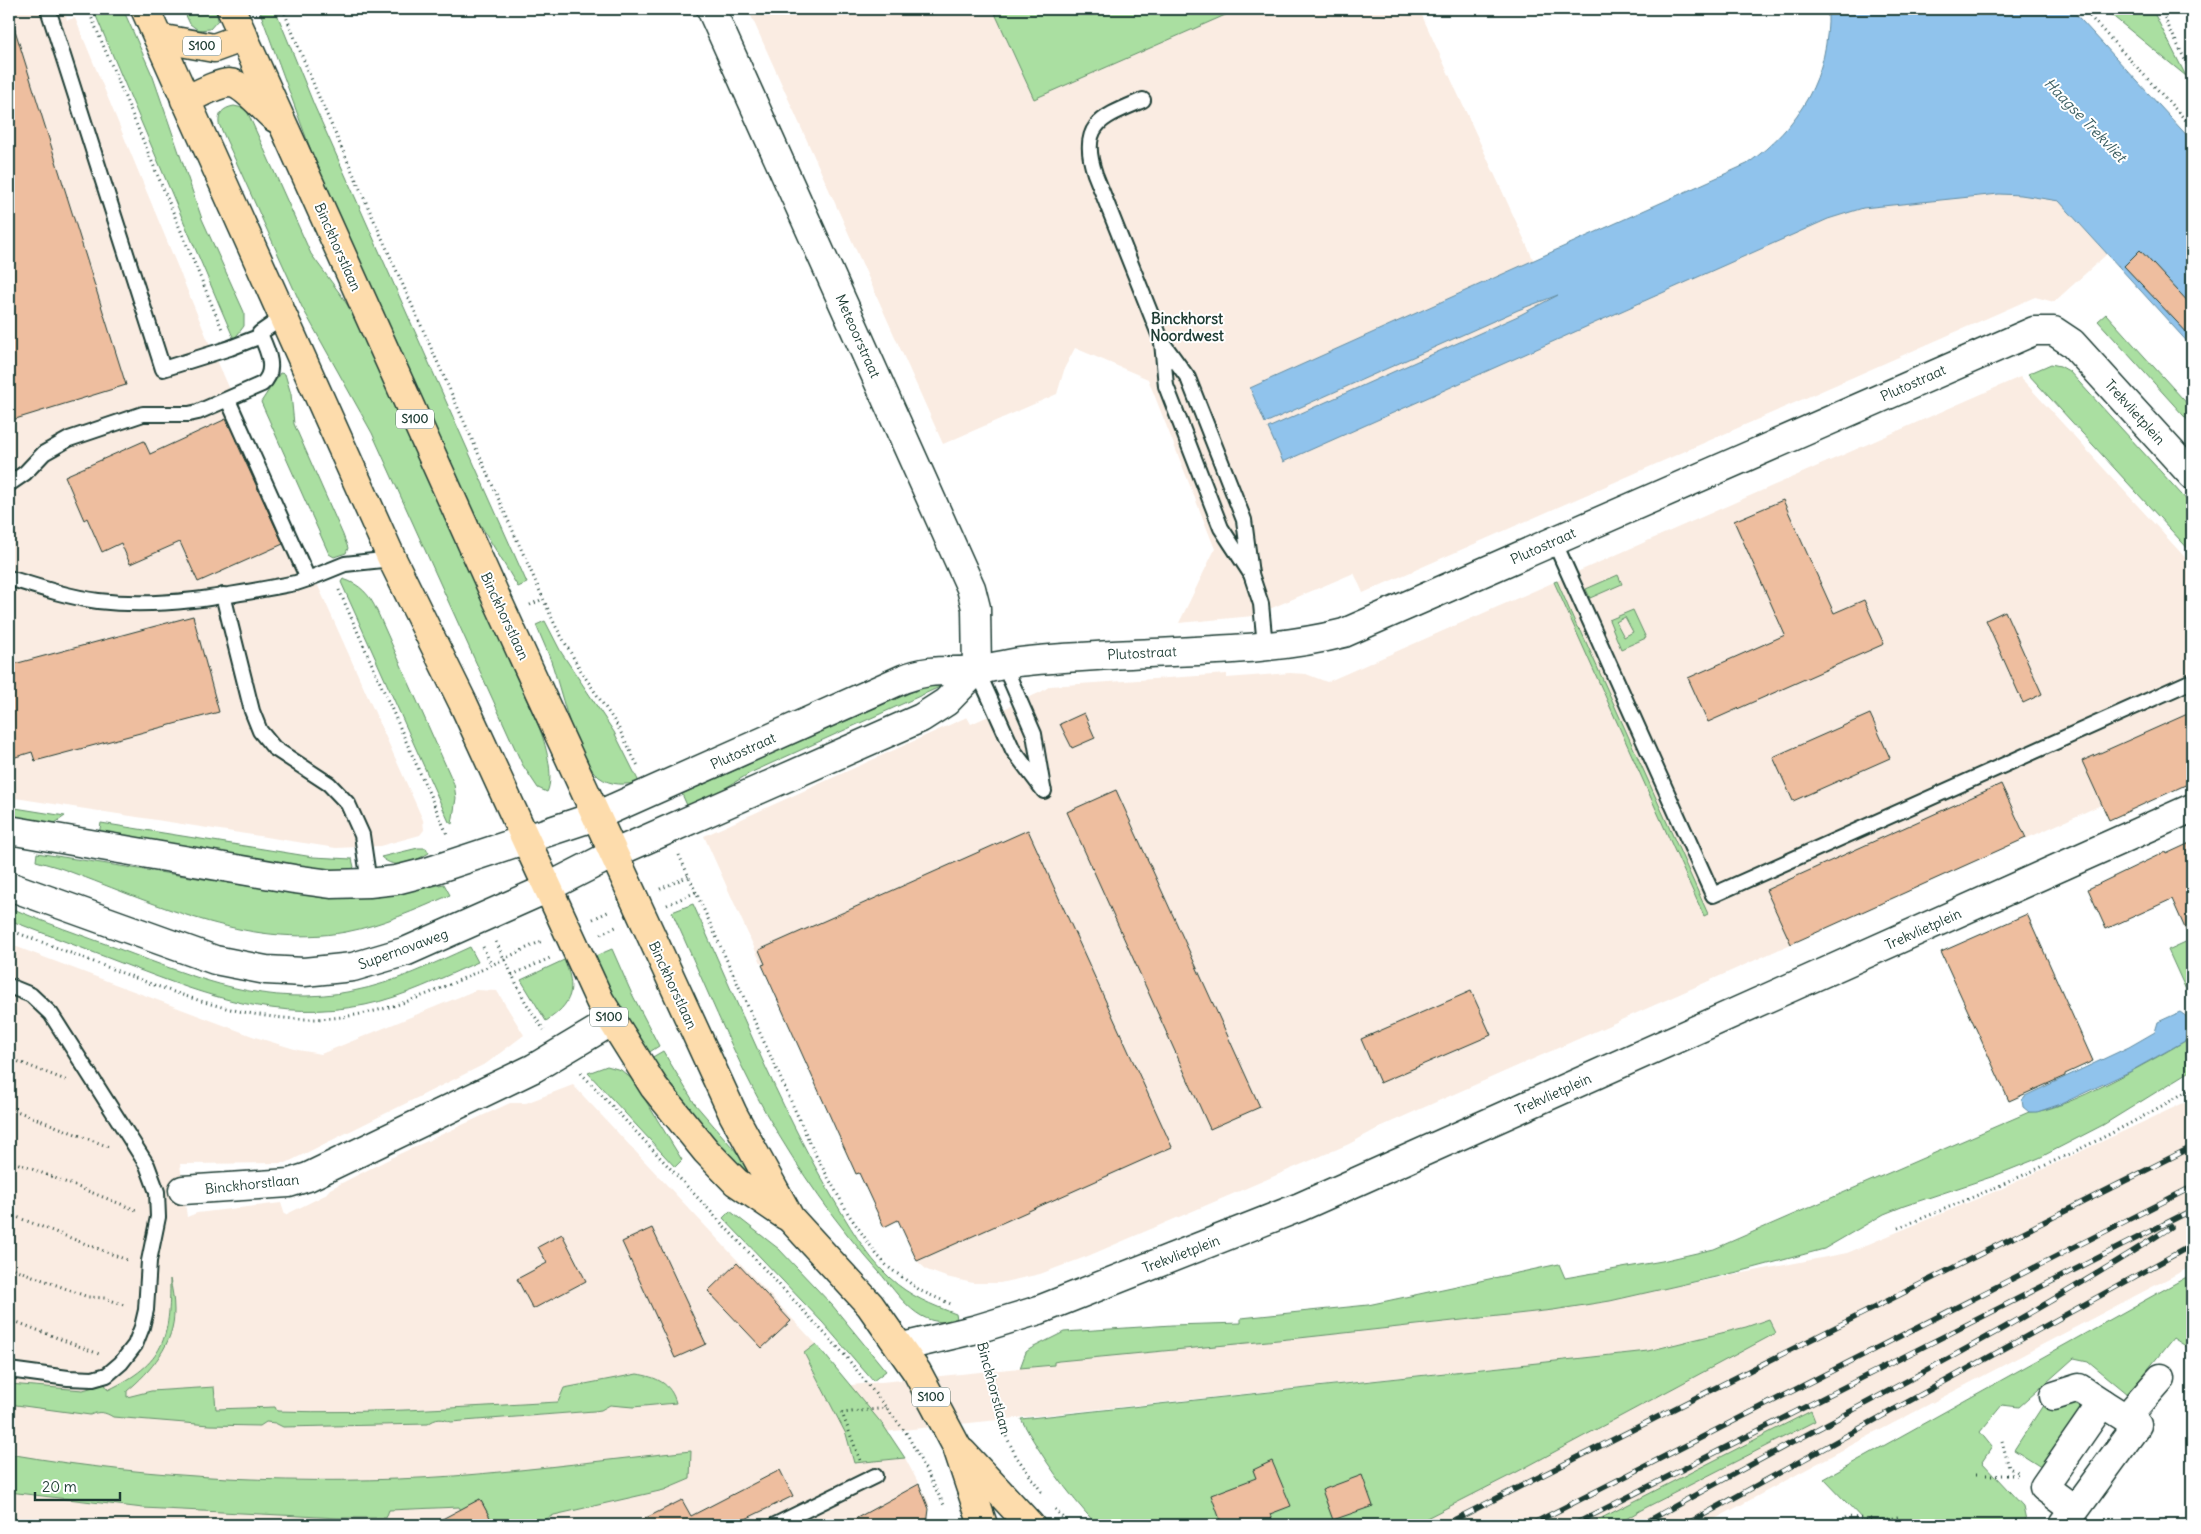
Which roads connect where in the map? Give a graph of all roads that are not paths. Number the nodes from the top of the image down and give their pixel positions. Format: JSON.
{"nodes":[{"id":1,"x":48,"y":9,"type":"edge"},
{"id":2,"x":145,"y":9,"type":"edge"},
{"id":3,"x":231,"y":9,"type":"edge"},
{"id":4,"x":711,"y":9,"type":"edge"},
{"id":5,"x":244,"y":37,"type":"junction"},
{"id":6,"x":158,"y":38,"type":"junction"},
{"id":7,"x":185,"y":100,"type":"junction"},
{"id":8,"x":1143,"y":100,"type":"dead end"},
{"id":9,"x":286,"y":130,"type":"junction"},
{"id":10,"x":283,"y":317,"type":"junction"},
{"id":11,"x":261,"y":336,"type":"junction"},
{"id":12,"x":1162,"y":342,"type":"junction"},
{"id":13,"x":2077,"y":350,"type":"joint"},
{"id":14,"x":228,"y":400,"type":"junction"},
{"id":15,"x":2192,"y":475,"type":"edge"},
{"id":16,"x":9,"y":484,"type":"edge"},
{"id":17,"x":1554,"y":541,"type":"junction"},
{"id":18,"x":392,"y":558,"type":"junction"},
{"id":19,"x":1251,"y":574,"type":"junction"},
{"id":20,"x":9,"y":578,"type":"edge"},
{"id":21,"x":308,"y":579,"type":"junction"},
{"id":22,"x":223,"y":595,"type":"junction"},
{"id":23,"x":1265,"y":646,"type":"junction"},
{"id":24,"x":1004,"y":665,"type":"junction"},
{"id":25,"x":977,"y":670,"type":"junction"},
{"id":26,"x":2192,"y":681,"type":"edge"},
{"id":27,"x":2192,"y":808,"type":"edge"},
{"id":28,"x":596,"y":816,"type":"junction"},
{"id":29,"x":9,"y":830,"type":"edge"},
{"id":30,"x":524,"y":840,"type":"junction"},
{"id":31,"x":613,"y":854,"type":"junction"},
{"id":32,"x":369,"y":883,"type":"junction"},
{"id":33,"x":9,"y":886,"type":"edge"},
{"id":34,"x":547,"y":888,"type":"junction"},
{"id":35,"x":9,"y":986,"type":"edge"},
{"id":36,"x":611,"y":1022,"type":"junction"},
{"id":37,"x":170,"y":1191,"type":"junction"},
{"id":38,"x":790,"y":1218,"type":"junction"},
{"id":39,"x":902,"y":1348,"type":"junction"},
{"id":40,"x":9,"y":1370,"type":"edge"},
{"id":41,"x":2161,"y":1378,"type":"dead end"},
{"id":42,"x":2054,"y":1396,"type":"dead end"},
{"id":43,"x":2102,"y":1403,"type":"junction"},
{"id":44,"x":2126,"y":1418,"type":"junction"},
{"id":45,"x":958,"y":1447,"type":"junction"},
{"id":46,"x":871,"y":1478,"type":"road end"},
{"id":47,"x":2070,"y":1517,"type":"edge"},
{"id":48,"x":775,"y":1525,"type":"edge"},
{"id":49,"x":983,"y":1525,"type":"edge"},
{"id":50,"x":1030,"y":1525,"type":"edge"}],
"edges":[{"from":1,"to":11,"type":"lane"},
{"from":2,"to":6,"type":"main road","name":"Binckhorstlaan","number":"S100"},
{"from":3,"to":5,"type":"main road","name":"Binckhorstlaan","number":"S100"},
{"from":4,"to":25,"type":"street","name":"Meteoorstraat"},
{"from":5,"to":6,"type":"main road","number":"S100"},
{"from":5,"to":9,"type":"main road","name":"Binckhorstlaan","number":"S100"},
{"from":6,"to":7,"type":"main road","name":"Binckhorstlaan","number":"S100"},
{"from":7,"to":9,"type":"main road","number":"S100"},
{"from":7,"to":10,"type":"main road","name":"Binckhorstlaan","number":"S100"},
{"from":8,"to":12,"type":"lane"},
{"from":9,"to":28,"type":"main road","name":"Binckhorstlaan","number":"S100"},
{"from":10,"to":11,"type":"lane"},
{"from":10,"to":18,"type":"main road","name":"Binckhorstlaan","number":"S100"},
{"from":11,"to":14,"type":"lane"},
{"from":12,"to":19,"type":"lane"},
{"from":12,"to":19,"type":"lane"},
{"from":13,"to":15,"type":"street","name":"Trekvlietplein"},
{"from":13,"to":17,"type":"street","name":"Plutostraat"},
{"from":14,"to":16,"type":"lane"},
{"from":14,"to":21,"type":"lane"},
{"from":17,"to":23,"type":"street","name":"Plutostraat"},
{"from":17,"to":26,"type":"lane"},
{"from":18,"to":21,"type":"lane"},
{"from":18,"to":30,"type":"main road","name":"Binckhorstlaan","number":"S100"},
{"from":19,"to":23,"type":"lane"},
{"from":20,"to":22,"type":"lane"},
{"from":21,"to":22,"type":"lane"},
{"from":22,"to":32,"type":"lane"},
{"from":23,"to":24,"type":"street","name":"Plutostraat"},
{"from":24,"to":25,"type":"street","name":"Plutostraat"},
{"from":24,"to":25,"type":"lane"},
{"from":25,"to":28,"type":"street","name":"Plutostraat"},
{"from":25,"to":31,"type":"street"},
{"from":27,"to":39,"type":"street","name":"Trekvlietplein"},
{"from":28,"to":30,"type":"street"},
{"from":28,"to":31,"type":"main road","name":"Binckhorstlaan","number":"S100"},
{"from":29,"to":32,"type":"street"},
{"from":30,"to":32,"type":"street"},
{"from":30,"to":34,"type":"main road","name":"Binckhorstlaan","number":"S100"},
{"from":31,"to":34,"type":"street","name":"Supernovaweg"},
{"from":31,"to":38,"type":"main road","name":"Binckhorstlaan","number":"S100"},
{"from":33,"to":34,"type":"street","name":"Supernovaweg"},
{"from":34,"to":36,"type":"main road","name":"Binckhorstlaan","number":"S100"},
{"from":35,"to":37,"type":"lane"},
{"from":36,"to":37,"type":"street","name":"Binckhorstlaan"},
{"from":36,"to":38,"type":"main road","name":"Binckhorstlaan","number":"S100"},
{"from":37,"to":40,"type":"lane"},
{"from":38,"to":39,"type":"main road","name":"Binckhorstlaan","number":"S100"},
{"from":39,"to":45,"type":"main road","name":"Binckhorstlaan","number":"S100"},
{"from":41,"to":44,"type":"street"},
{"from":42,"to":43,"type":"street"},
{"from":43,"to":44,"type":"street"},
{"from":43,"to":47,"type":"street"},
{"from":44,"to":47,"type":"street"},
{"from":45,"to":49,"type":"main road","name":"Binckhorstlaan","number":"S100"},
{"from":45,"to":50,"type":"main road","name":"Binckhorstlaan","number":"S100"},
{"from":46,"to":48,"type":"lane"}]}
